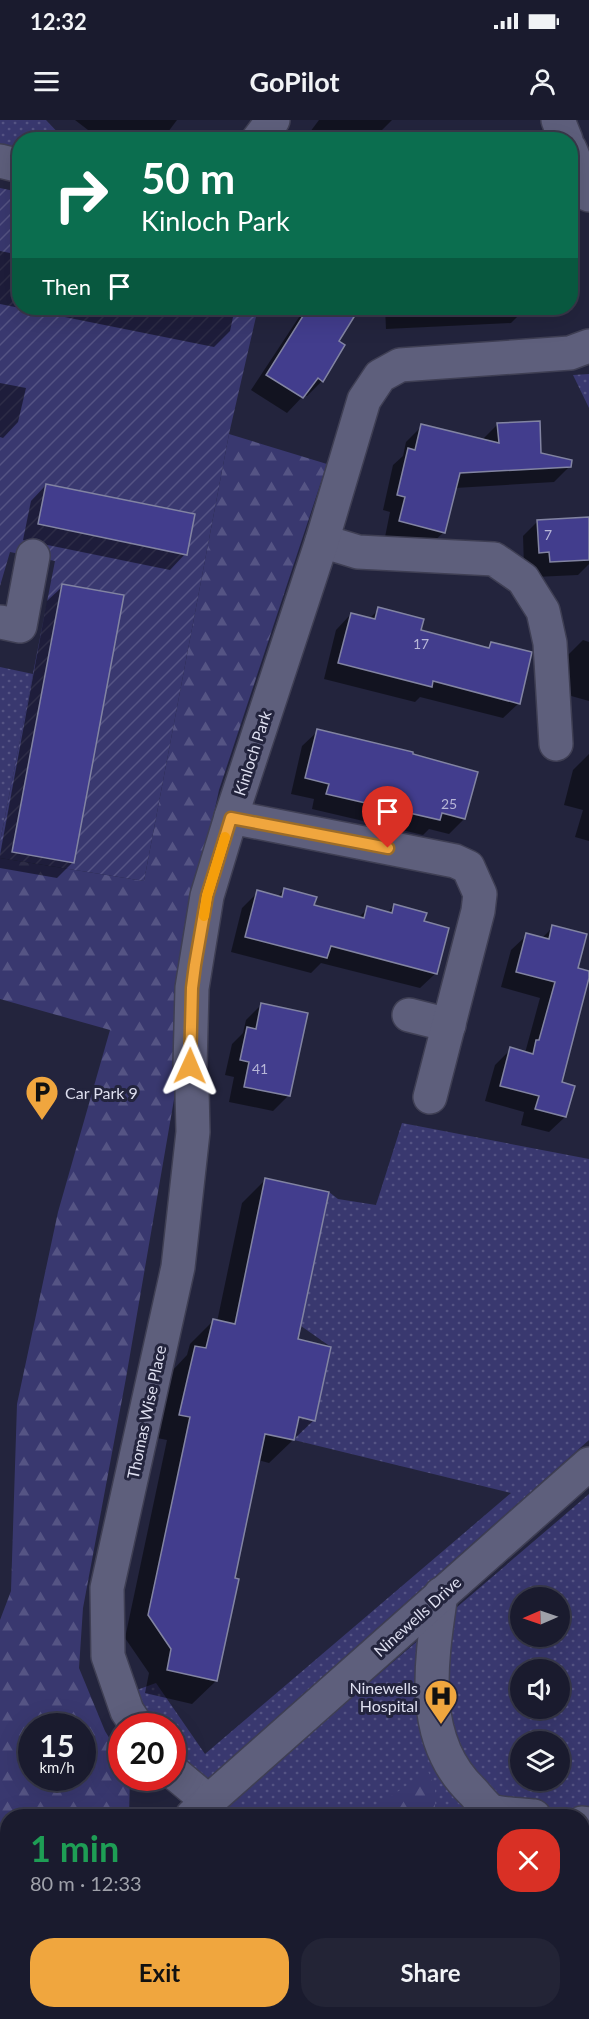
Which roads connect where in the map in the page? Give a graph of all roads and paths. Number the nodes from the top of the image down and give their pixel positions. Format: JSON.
{"nodes":[{"id":1,"x":578,"y":168,"type":"edge"},
{"id":2,"x":589,"y":195,"type":"edge"},
{"id":3,"x":589,"y":346,"type":"edge"},
{"id":4,"x":322,"y":541,"type":"junction"},
{"id":5,"x":33,"y":556,"type":"dead end"},
{"id":6,"x":0,"y":622,"type":"edge"},
{"id":7,"x":556,"y":744,"type":"dead end"},
{"id":8,"x":231,"y":818,"type":"junction"},
{"id":9,"x":409,"y":1016,"type":"dead end"},
{"id":10,"x":448,"y":1025,"type":"junction"},
{"id":11,"x":430,"y":1097,"type":"dead end"},
{"id":12,"x":589,"y":1464,"type":"edge"},
{"id":13,"x":441,"y":1594,"type":"junction"},
{"id":14,"x":128,"y":1713,"type":"edge"},
{"id":15,"x":186,"y":1790,"type":"edge"},
{"id":16,"x":200,"y":1809,"type":"edge"},
{"id":17,"x":485,"y":1809,"type":"edge"}],
"edges":[{"from":1,"to":2,"type":"street"},
{"from":3,"to":4,"type":"street","name":"Kinloch Park"},
{"from":4,"to":7,"type":"street"},
{"from":4,"to":8,"type":"street","name":"Kinloch Park"},
{"from":5,"to":6,"type":"street"},
{"from":8,"to":10,"type":"street","name":"Kinloch Park"},
{"from":8,"to":14,"type":"street","name":"Thomas Wise Place"},
{"from":9,"to":10,"type":"street"},
{"from":10,"to":11,"type":"street","name":"Kinloch Park"},
{"from":12,"to":13,"type":"street","name":"Ninewells Drive"},
{"from":13,"to":16,"type":"street","name":"Ninewells Drive"},
{"from":13,"to":17,"type":"street"},
{"from":15,"to":16,"type":"street"}]}
